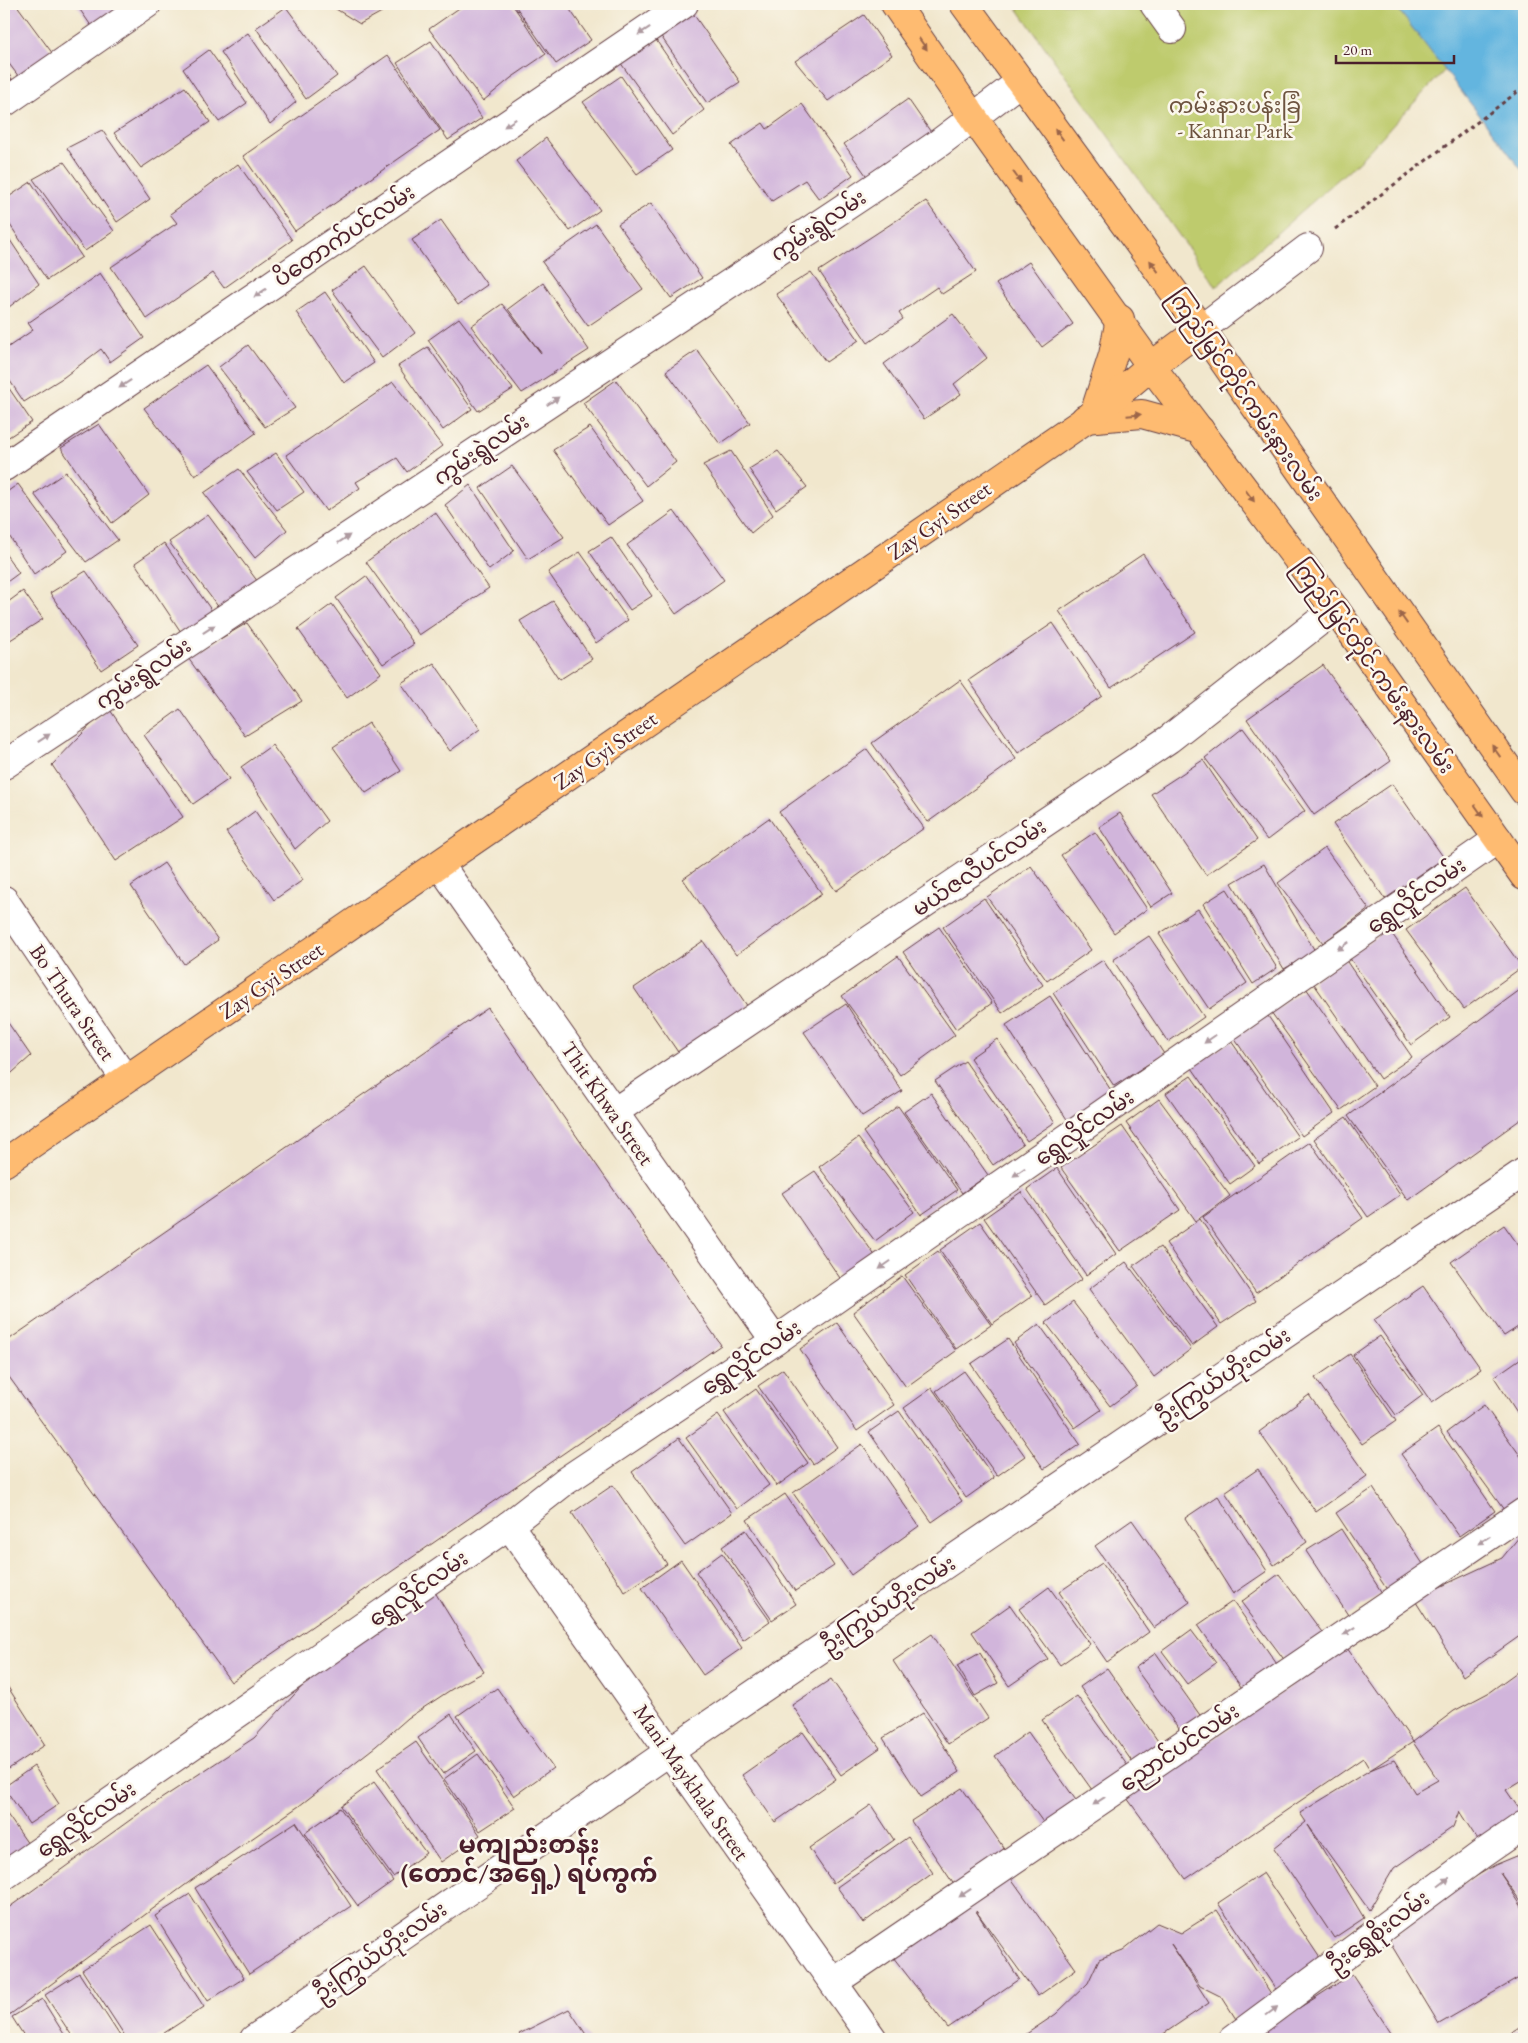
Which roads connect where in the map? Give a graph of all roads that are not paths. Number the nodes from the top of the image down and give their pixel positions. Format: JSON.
{"nodes":[{"id":1,"x":147,"y":4,"type":"edge"},
{"id":2,"x":684,"y":4,"type":"edge"},
{"id":3,"x":895,"y":4,"type":"edge"},
{"id":4,"x":964,"y":4,"type":"edge"},
{"id":5,"x":1154,"y":4,"type":"edge"},
{"id":6,"x":1172,"y":29,"type":"dead end"},
{"id":7,"x":1020,"y":82,"type":"junction"},
{"id":8,"x":4,"y":104,"type":"edge"},
{"id":9,"x":964,"y":123,"type":"junction"},
{"id":10,"x":1308,"y":248,"type":"road end"},
{"id":11,"x":1120,"y":319,"type":"junction"},
{"id":12,"x":1201,"y":330,"type":"junction"},
{"id":13,"x":1151,"y":366,"type":"junction"},
{"id":14,"x":1090,"y":416,"type":"junction"},
{"id":15,"x":1200,"y":430,"type":"junction"},
{"id":16,"x":4,"y":467,"type":"edge"},
{"id":17,"x":1335,"y":609,"type":"junction"},
{"id":18,"x":4,"y":765,"type":"edge"},
{"id":19,"x":1524,"y":791,"type":"edge"},
{"id":20,"x":1498,"y":839,"type":"junction"},
{"id":21,"x":440,"y":865,"type":"junction"},
{"id":22,"x":1524,"y":876,"type":"edge"},
{"id":23,"x":4,"y":900,"type":"edge"},
{"id":24,"x":125,"y":1079,"type":"junction"},
{"id":25,"x":614,"y":1112,"type":"junction"},
{"id":26,"x":4,"y":1163,"type":"edge"},
{"id":27,"x":1524,"y":1172,"type":"edge"},
{"id":28,"x":776,"y":1341,"type":"junction"},
{"id":29,"x":1524,"y":1512,"type":"edge"},
{"id":30,"x":509,"y":1525,"type":"junction"},
{"id":31,"x":670,"y":1751,"type":"junction"},
{"id":32,"x":1524,"y":1825,"type":"edge"},
{"id":33,"x":4,"y":1876,"type":"edge"},
{"id":34,"x":834,"y":1982,"type":"junction"},
{"id":35,"x":287,"y":2030,"type":"edge"},
{"id":36,"x":254,"y":2039,"type":"edge"},
{"id":37,"x":873,"y":2039,"type":"edge"},
{"id":38,"x":1233,"y":2039,"type":"edge"}],
"edges":[{"from":1,"to":8,"type":"street"},
{"from":2,"to":16,"type":"street","name":"ပိတောက်ပင်လမ်း","one_way":true},
{"from":3,"to":9,"type":"main road","one_way":true},
{"from":4,"to":7,"type":"main road","name":"ကြည်မြင်တိုင်ကမ်းနားလမ်း"},
{"from":5,"to":6,"type":"street"},
{"from":7,"to":9,"type":"street","name":"ကွမ်းရွဲလမ်း"},
{"from":12,"to":7,"type":"main road","name":"ကြည်မြင်တိုင်ကမ်းနားလမ်း","one_way":true},
{"from":9,"to":11,"type":"main road","one_way":true},
{"from":18,"to":9,"type":"street","name":"ကွမ်းရွဲလမ်း","one_way":true},
{"from":10,"to":12,"type":"street"},
{"from":11,"to":13,"type":"main road"},
{"from":11,"to":14,"type":"main road"},
{"from":12,"to":13,"type":"main road","name":"Zay Gyi Street"},
{"from":19,"to":12,"type":"main road","name":"ကြည်မြင်တိုင်ကမ်းနားလမ်း","one_way":true},
{"from":13,"to":14,"type":"main road","name":"Zay Gyi Street"},
{"from":13,"to":15,"type":"main road"},
{"from":14,"to":15,"type":"main road","one_way":true},
{"from":14,"to":21,"type":"main road","name":"Zay Gyi Street"},
{"from":15,"to":17,"type":"main road","name":"ကြည်မြင်တိုင်-ကမ်းနားလမ်း","one_way":true},
{"from":17,"to":20,"type":"main road","name":"ကြည်မြင်တိုင်-ကမ်းနားလမ်း","one_way":true},
{"from":17,"to":25,"type":"street","name":"မယ်ဇလီပင်လမ်း"},
{"from":20,"to":22,"type":"main road","name":"ကြည်မြင်တိုင်-ကမ်းနားလမ်း"},
{"from":20,"to":28,"type":"street","name":"ရွှေလှိုင်လမ်း","one_way":true},
{"from":21,"to":24,"type":"main road","name":"Zay Gyi Street"},
{"from":21,"to":25,"type":"street","name":"Thit Khwa Street"},
{"from":23,"to":24,"type":"street","name":"Bo Thura Street"},
{"from":24,"to":26,"type":"main road","name":"Zay Gyi Street"},
{"from":25,"to":28,"type":"street","name":"Thit Khwa Street"},
{"from":27,"to":31,"type":"street","name":"ဦးကြွယ်ဟိုးလမ်း"},
{"from":28,"to":30,"type":"street","name":"ရွှေလှိုင်လမ်း"},
{"from":29,"to":34,"type":"street","name":"ညောင်ပင်လမ်း","one_way":true},
{"from":30,"to":31,"type":"street","name":"Mani Maykhala Street"},
{"from":30,"to":33,"type":"street","name":"ရွှေလှိုင်လမ်း"},
{"from":31,"to":34,"type":"street","name":"Mani Maykhala Street"},
{"from":31,"to":35,"type":"street","name":"ဦးကြွယ်ဟိုးလမ်း"},
{"from":38,"to":32,"type":"street","name":"ဦးရွှေစိုးလမ်း","one_way":true},
{"from":34,"to":37,"type":"street","name":"Mani Maykhala Street"},
{"from":35,"to":36,"type":"street","name":"ဦးကြွယ်ဟိုးလမ်း"}]}
